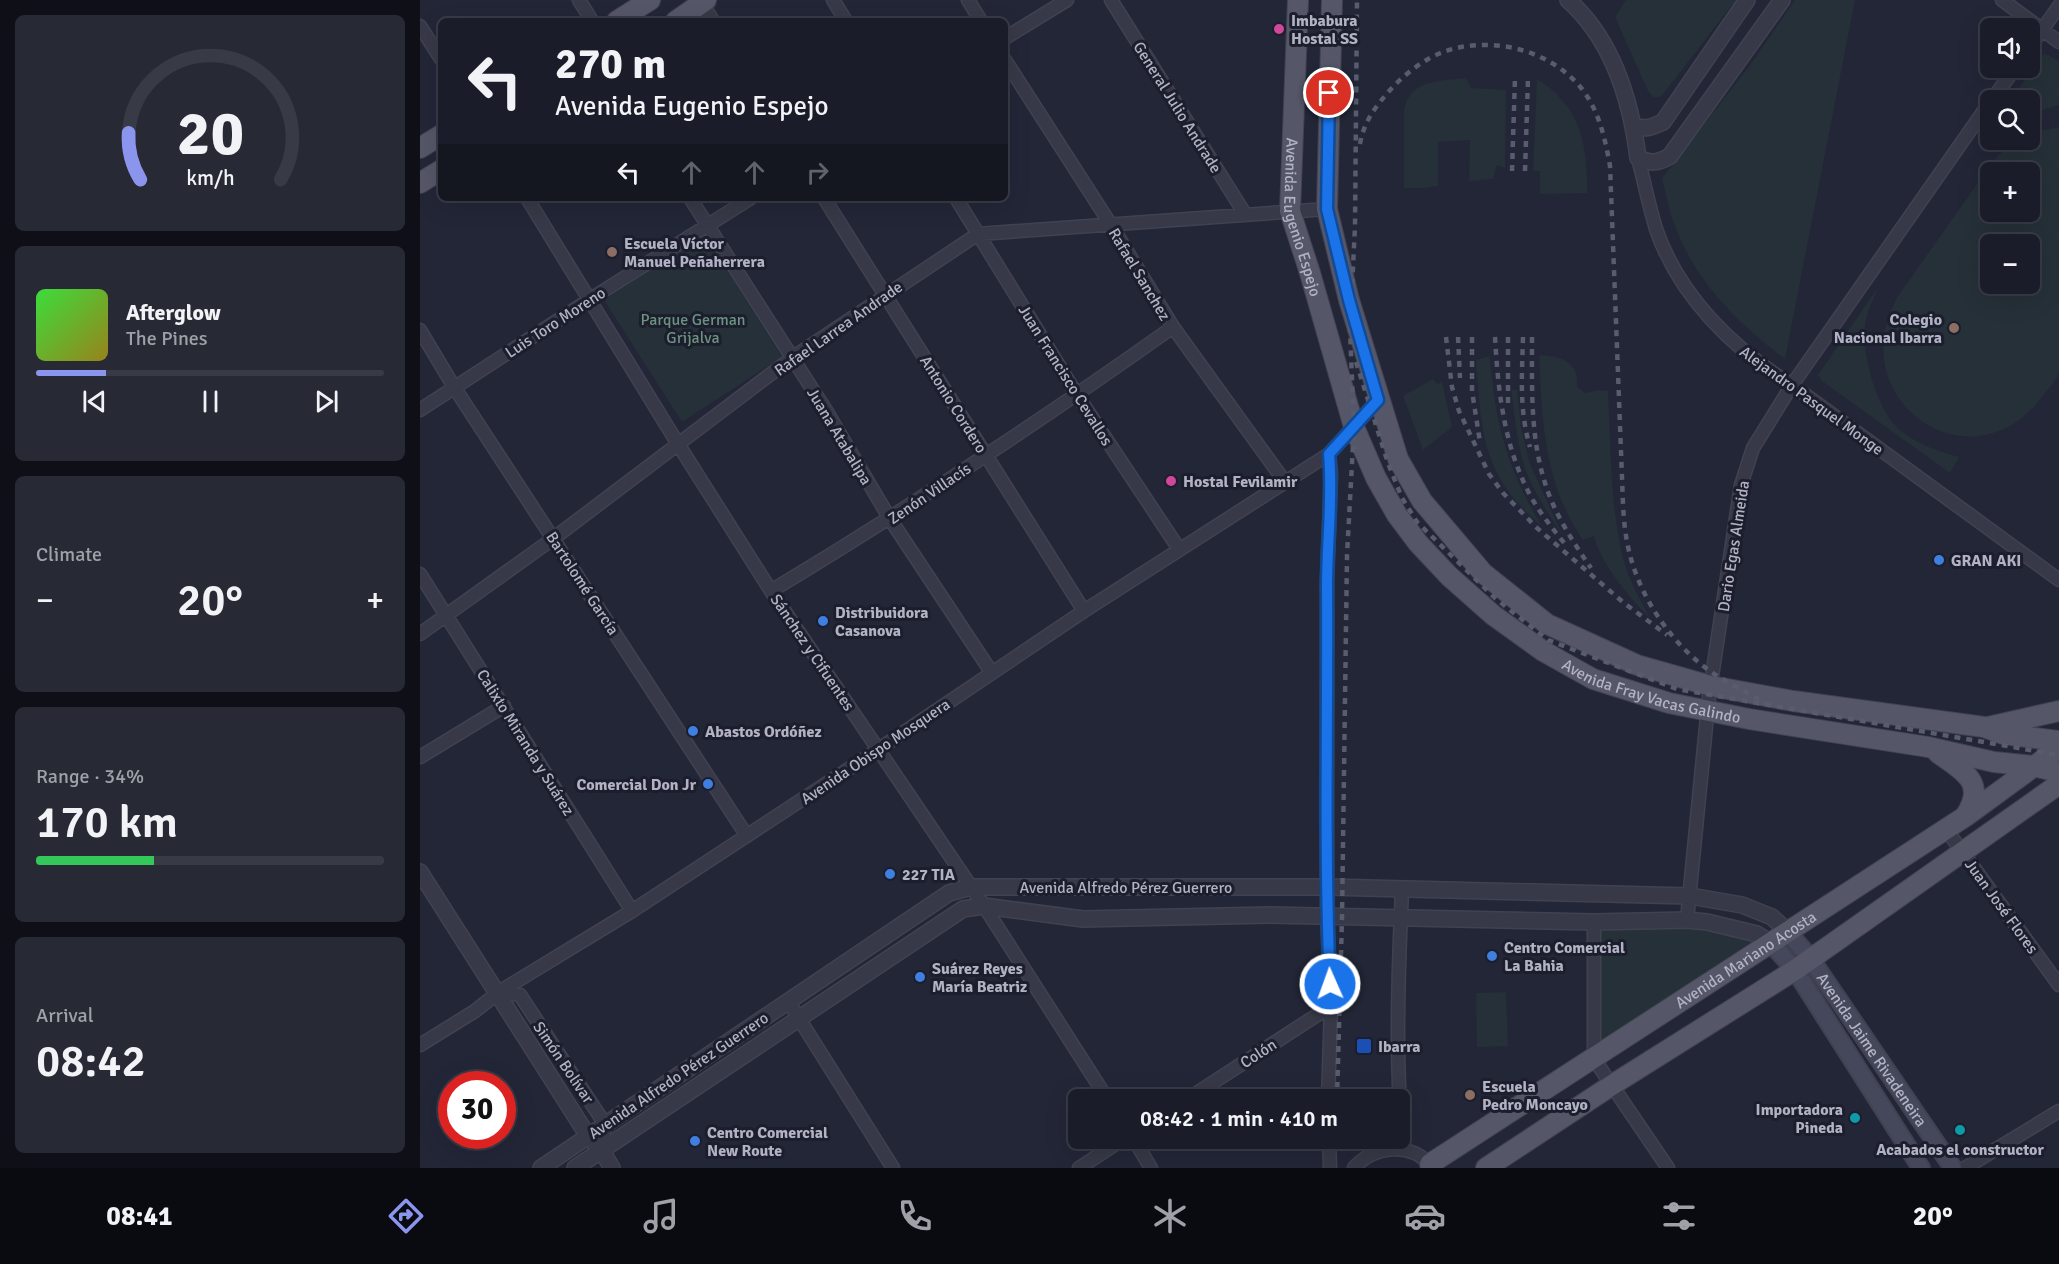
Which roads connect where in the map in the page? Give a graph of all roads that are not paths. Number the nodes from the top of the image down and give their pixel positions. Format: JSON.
{"nodes":[{"id":1,"x":579,"y":0,"type":"edge"},
{"id":2,"x":650,"y":0,"type":"edge"},
{"id":3,"x":833,"y":0,"type":"edge"},
{"id":4,"x":968,"y":0,"type":"edge"},
{"id":5,"x":1067,"y":0,"type":"edge"},
{"id":6,"x":1111,"y":0,"type":"edge"},
{"id":7,"x":1298,"y":0,"type":"edge"},
{"id":8,"x":1332,"y":0,"type":"edge"},
{"id":9,"x":1568,"y":0,"type":"edge"},
{"id":10,"x":1747,"y":0,"type":"edge"},
{"id":11,"x":1782,"y":0,"type":"edge"},
{"id":12,"x":2002,"y":0,"type":"edge"},
{"id":13,"x":704,"y":1,"type":"edge"},
{"id":14,"x":2059,"y":6,"type":"edge"},
{"id":15,"x":590,"y":18,"type":"edge"},
{"id":16,"x":622,"y":18,"type":"edge"},
{"id":17,"x":680,"y":18,"type":"edge"},
{"id":18,"x":712,"y":18,"type":"edge"},
{"id":19,"x":844,"y":18,"type":"edge"},
{"id":20,"x":979,"y":18,"type":"edge"},
{"id":21,"x":420,"y":27,"type":"edge"},
{"id":22,"x":2043,"y":29,"type":"junction"},
{"id":23,"x":2040,"y":33,"type":"edge"},
{"id":24,"x":1008,"y":36,"type":"edge"},
{"id":25,"x":2059,"y":42,"type":"edge"},
{"id":26,"x":438,"y":54,"type":"edge"},
{"id":27,"x":1008,"y":65,"type":"edge"},
{"id":28,"x":1980,"y":117,"type":"edge"},
{"id":29,"x":1634,"y":126,"type":"junction"},
{"id":30,"x":438,"y":137,"type":"edge"},
{"id":31,"x":420,"y":148,"type":"edge"},
{"id":32,"x":1638,"y":158,"type":"junction"},
{"id":33,"x":438,"y":172,"type":"edge"},
{"id":34,"x":420,"y":183,"type":"edge"},
{"id":35,"x":529,"y":201,"type":"edge"},
{"id":36,"x":692,"y":201,"type":"edge"},
{"id":37,"x":747,"y":201,"type":"edge"},
{"id":38,"x":826,"y":201,"type":"edge"},
{"id":39,"x":958,"y":201,"type":"edge"},
{"id":40,"x":1327,"y":209,"type":"junction"},
{"id":41,"x":1290,"y":211,"type":"junction"},
{"id":42,"x":1245,"y":214,"type":"junction"},
{"id":43,"x":706,"y":225,"type":"junction"},
{"id":44,"x":1111,"y":225,"type":"junction"},
{"id":45,"x":978,"y":234,"type":"junction"},
{"id":46,"x":886,"y":294,"type":"junction"},
{"id":47,"x":589,"y":300,"type":"junction"},
{"id":48,"x":1173,"y":327,"type":"junction"},
{"id":49,"x":420,"y":330,"type":"edge"},
{"id":50,"x":792,"y":358,"type":"junction"},
{"id":51,"x":1792,"y":385,"type":"junction"},
{"id":52,"x":454,"y":387,"type":"junction"},
{"id":53,"x":1077,"y":395,"type":"junction"},
{"id":54,"x":1378,"y":400,"type":"junction"},
{"id":55,"x":420,"y":410,"type":"edge"},
{"id":56,"x":1354,"y":427,"type":"junction"},
{"id":57,"x":678,"y":444,"type":"junction"},
{"id":58,"x":1329,"y":454,"type":"junction"},
{"id":59,"x":986,"y":455,"type":"junction"},
{"id":60,"x":1285,"y":482,"type":"junction"},
{"id":61,"x":890,"y":519,"type":"junction"},
{"id":62,"x":554,"y":538,"type":"junction"},
{"id":63,"x":1179,"y":549,"type":"junction"},
{"id":64,"x":420,"y":574,"type":"edge"},
{"id":65,"x":2059,"y":580,"type":"edge"},
{"id":66,"x":771,"y":591,"type":"junction"},
{"id":67,"x":1084,"y":611,"type":"junction"},
{"id":68,"x":445,"y":615,"type":"junction"},
{"id":69,"x":420,"y":634,"type":"edge"},
{"id":70,"x":992,"y":673,"type":"junction"},
{"id":71,"x":1711,"y":686,"type":"junction"},
{"id":72,"x":504,"y":706,"type":"junction"},
{"id":73,"x":1708,"y":710,"type":"junction"},
{"id":74,"x":2059,"y":711,"type":"edge"},
{"id":75,"x":1984,"y":727,"type":"junction"},
{"id":76,"x":2059,"y":741,"type":"edge"},
{"id":77,"x":1928,"y":747,"type":"junction"},
{"id":78,"x":2059,"y":748,"type":"edge"},
{"id":79,"x":879,"y":749,"type":"junction"},
{"id":80,"x":420,"y":757,"type":"edge"},
{"id":81,"x":2033,"y":766,"type":"junction"},
{"id":82,"x":2059,"y":772,"type":"edge"},
{"id":83,"x":2059,"y":784,"type":"edge"},
{"id":84,"x":1966,"y":816,"type":"junction"},
{"id":85,"x":1945,"y":828,"type":"junction"},
{"id":86,"x":747,"y":836,"type":"junction"},
{"id":87,"x":1962,"y":852,"type":"junction"},
{"id":88,"x":420,"y":872,"type":"edge"},
{"id":89,"x":971,"y":886,"type":"junction"},
{"id":90,"x":1328,"y":887,"type":"junction"},
{"id":91,"x":1402,"y":890,"type":"junction"},
{"id":92,"x":1690,"y":896,"type":"junction"},
{"id":93,"x":984,"y":906,"type":"junction"},
{"id":94,"x":632,"y":911,"type":"junction"},
{"id":95,"x":1327,"y":916,"type":"junction"},
{"id":96,"x":1401,"y":918,"type":"junction"},
{"id":97,"x":1687,"y":920,"type":"junction"},
{"id":98,"x":1594,"y":922,"type":"junction"},
{"id":99,"x":1787,"y":931,"type":"junction"},
{"id":100,"x":1771,"y":943,"type":"junction"},
{"id":101,"x":1802,"y":964,"type":"junction"},
{"id":102,"x":2059,"y":985,"type":"edge"},
{"id":103,"x":499,"y":992,"type":"junction"},
{"id":104,"x":788,"y":1001,"type":"junction"},
{"id":105,"x":1331,"y":1006,"type":"junction"},
{"id":106,"x":800,"y":1019,"type":"junction"},
{"id":107,"x":420,"y":1045,"type":"edge"},
{"id":108,"x":1593,"y":1059,"type":"junction"},
{"id":109,"x":1612,"y":1085,"type":"junction"},
{"id":110,"x":1101,"y":1089,"type":"edge"},
{"id":111,"x":1203,"y":1089,"type":"edge"},
{"id":112,"x":1328,"y":1089,"type":"edge"},
{"id":113,"x":2059,"y":1111,"type":"edge"},
{"id":114,"x":605,"y":1124,"type":"junction"},
{"id":115,"x":588,"y":1136,"type":"junction"},
{"id":116,"x":1108,"y":1149,"type":"edge"},
{"id":117,"x":1140,"y":1149,"type":"edge"},
{"id":118,"x":1329,"y":1149,"type":"edge"},
{"id":119,"x":1403,"y":1150,"type":"junction"},
{"id":120,"x":602,"y":1151,"type":"junction"},
{"id":121,"x":1431,"y":1166,"type":"edge"},
{"id":122,"x":541,"y":1168,"type":"edge"},
{"id":123,"x":575,"y":1168,"type":"edge"},
{"id":124,"x":612,"y":1168,"type":"edge"},
{"id":125,"x":893,"y":1168,"type":"edge"},
{"id":126,"x":1079,"y":1168,"type":"edge"},
{"id":127,"x":1151,"y":1168,"type":"edge"},
{"id":128,"x":1329,"y":1168,"type":"edge"},
{"id":129,"x":1354,"y":1168,"type":"edge"},
{"id":130,"x":1486,"y":1168,"type":"edge"},
{"id":131,"x":1668,"y":1168,"type":"edge"},
{"id":132,"x":1921,"y":1168,"type":"edge"},
{"id":133,"x":1953,"y":1168,"type":"edge"},
{"id":134,"x":1965,"y":1168,"type":"edge"}],
"edges":[{"from":1,"to":15,"type":"street"},
{"from":2,"to":16,"type":"main road"},
{"from":3,"to":19,"type":"street"},
{"from":4,"to":20,"type":"street"},
{"from":5,"to":24,"type":"street"},
{"from":6,"to":42,"type":"street","name":"General Julio Andrade"},
{"from":7,"to":41,"type":"main road","name":"Avenida Eugenio Espejo"},
{"from":8,"to":40,"type":"main road","name":"Avenida Eugenio Espejo"},
{"from":9,"to":29,"type":"street","name":"Alejandro Pasquel Monge"},
{"from":10,"to":29,"type":"street"},
{"from":11,"to":32,"type":"street"},
{"from":12,"to":22,"type":"street"},
{"from":13,"to":17,"type":"main road"},
{"from":13,"to":18,"type":"street"},
{"from":14,"to":22,"type":"street"},
{"from":21,"to":26,"type":"street"},
{"from":22,"to":23,"type":"street"},
{"from":22,"to":25,"type":"street"},
{"from":27,"to":44,"type":"street","name":"Rafael Sanchez"},
{"from":28,"to":51,"type":"street","name":"Dario Egas Almeida"},
{"from":29,"to":32,"type":"street","name":"Alejandro Pasquel Monge"},
{"from":30,"to":31,"type":"main road"},
{"from":32,"to":51,"type":"street","name":"Alejandro Pasquel Monge"},
{"from":33,"to":34,"type":"main road"},
{"from":35,"to":47,"type":"street","name":"Sánchez y Cifuentes"},
{"from":36,"to":43,"type":"street","name":"Juana Atabalipa"},
{"from":37,"to":43,"type":"street","name":"Luis Toro Moreno"},
{"from":38,"to":46,"type":"street","name":"Antonio Cordero"},
{"from":39,"to":45,"type":"street","name":"Juan Francisco Cevallos"},
{"from":40,"to":41,"type":"street","name":"Rafael Larrea Andrade"},
{"from":40,"to":54,"type":"main road","name":"Avenida Eugenio Espejo"},
{"from":41,"to":42,"type":"street","name":"Rafael Larrea Andrade"},
{"from":41,"to":56,"type":"main road","name":"Avenida Eugenio Espejo"},
{"from":42,"to":44,"type":"street","name":"Rafael Larrea Andrade"},
{"from":43,"to":47,"type":"street","name":"Luis Toro Moreno"},
{"from":43,"to":50,"type":"street","name":"Juana Atabalipa"},
{"from":44,"to":45,"type":"street","name":"Rafael Larrea Andrade"},
{"from":44,"to":48,"type":"street","name":"Rafael Sanchez"},
{"from":45,"to":46,"type":"street","name":"Rafael Larrea Andrade"},
{"from":45,"to":53,"type":"street","name":"Juan Francisco Cevallos"},
{"from":46,"to":50,"type":"street","name":"Rafael Larrea Andrade"},
{"from":46,"to":59,"type":"street","name":"Antonio Cordero"},
{"from":47,"to":52,"type":"street","name":"Luis Toro Moreno"},
{"from":47,"to":57,"type":"street","name":"Sánchez y Cifuentes"},
{"from":48,"to":53,"type":"street","name":"Zenón Villacís"},
{"from":48,"to":60,"type":"street","name":"Rafael Sanchez"},
{"from":49,"to":52,"type":"street","name":"Bartolomé García"},
{"from":50,"to":57,"type":"street","name":"Rafael Larrea Andrade"},
{"from":50,"to":61,"type":"street","name":"Juana Atabalipa"},
{"from":51,"to":65,"type":"street","name":"Alejandro Pasquel Monge"},
{"from":51,"to":71,"type":"street","name":"Dario Egas Almeida"},
{"from":52,"to":55,"type":"street","name":"Luis Toro Moreno"},
{"from":52,"to":62,"type":"street","name":"Bartolomé García"},
{"from":53,"to":59,"type":"street","name":"Zenón Villacís"},
{"from":53,"to":63,"type":"street","name":"Juan Francisco Cevallos"},
{"from":54,"to":56,"type":"street"},
{"from":54,"to":71,"type":"main road","name":"Avenida Fray Vacas Galindo"},
{"from":56,"to":58,"type":"street"},
{"from":56,"to":73,"type":"main road","name":"Avenida Fray Vacas Galindo"},
{"from":57,"to":62,"type":"street","name":"Rafael Larrea Andrade"},
{"from":57,"to":66,"type":"street","name":"Sánchez y Cifuentes"},
{"from":58,"to":60,"type":"street","name":"Avenida Obispo Mosquera"},
{"from":58,"to":90,"type":"street"},
{"from":59,"to":61,"type":"street","name":"Zenón Villacís"},
{"from":59,"to":67,"type":"street","name":"Antonio Cordero"},
{"from":60,"to":63,"type":"street","name":"Avenida Obispo Mosquera"},
{"from":61,"to":66,"type":"street","name":"Zenón Villacís"},
{"from":61,"to":70,"type":"street","name":"Juana Atabalipa"},
{"from":62,"to":68,"type":"street","name":"Rafael Larrea Andrade"},
{"from":62,"to":86,"type":"street","name":"Bartolomé García"},
{"from":63,"to":67,"type":"street","name":"Avenida Obispo Mosquera"},
{"from":64,"to":68,"type":"street","name":"Calixto Miranda y Suárez"},
{"from":66,"to":79,"type":"street","name":"Sánchez y Cifuentes"},
{"from":67,"to":70,"type":"street","name":"Avenida Obispo Mosquera"},
{"from":68,"to":69,"type":"street","name":"Rafael Larrea Andrade"},
{"from":68,"to":72,"type":"street","name":"Calixto Miranda y Suárez"},
{"from":70,"to":79,"type":"street","name":"Avenida Obispo Mosquera"},
{"from":71,"to":73,"type":"street","name":"Dario Egas Almeida"},
{"from":71,"to":75,"type":"main road","name":"Avenida Fray Vacas Galindo"},
{"from":72,"to":80,"type":"street"},
{"from":72,"to":94,"type":"street","name":"Calixto Miranda y Suárez"},
{"from":73,"to":77,"type":"main road","name":"Avenida Fray Vacas Galindo"},
{"from":73,"to":92,"type":"street","name":"Dario Egas Almeida"},
{"from":74,"to":75,"type":"main road"},
{"from":75,"to":76,"type":"main road","name":"Avenida Fray Vacas Galindo"},
{"from":77,"to":81,"type":"main road","name":"Avenida Fray Vacas Galindo"},
{"from":77,"to":84,"type":"main road"},
{"from":78,"to":81,"type":"main road","name":"Avenida Mariano Acosta"},
{"from":79,"to":86,"type":"street","name":"Avenida Obispo Mosquera"},
{"from":79,"to":89,"type":"street","name":"Sánchez y Cifuentes"},
{"from":81,"to":82,"type":"main road","name":"Avenida Fray Vacas Galindo"},
{"from":81,"to":84,"type":"main road","name":"Avenida Mariano Acosta"},
{"from":83,"to":87,"type":"main road","name":"Avenida Mariano Acosta"},
{"from":84,"to":85,"type":"main road","name":"Avenida Mariano Acosta"},
{"from":85,"to":87,"type":"street","name":"Juan José Flores"},
{"from":85,"to":99,"type":"main road","name":"Avenida Mariano Acosta"},
{"from":86,"to":94,"type":"street","name":"Avenida Obispo Mosquera"},
{"from":87,"to":101,"type":"main road","name":"Avenida Mariano Acosta"},
{"from":87,"to":102,"type":"street","name":"Juan José Flores"},
{"from":88,"to":103,"type":"street","name":"Simón Bolívar"},
{"from":89,"to":90,"type":"street","name":"Avenida Alfredo Pérez Guerrero"},
{"from":89,"to":93,"type":"street","name":"Sánchez y Cifuentes"},
{"from":89,"to":104,"type":"street","name":"Avenida Alfredo Pérez Guerrero"},
{"from":90,"to":91,"type":"street","name":"Avenida Alfredo Pérez Guerrero"},
{"from":90,"to":95,"type":"street"},
{"from":91,"to":92,"type":"street","name":"Avenida Alfredo Pérez Guerrero"},
{"from":91,"to":96,"type":"street"},
{"from":92,"to":97,"type":"street","name":"Dario Egas Almeida"},
{"from":92,"to":99,"type":"street","name":"Avenida Alfredo Pérez Guerrero"},
{"from":93,"to":95,"type":"street","name":"Avenida Alfredo Pérez Guerrero"},
{"from":93,"to":106,"type":"street","name":"Avenida Alfredo Pérez Guerrero"},
{"from":93,"to":110,"type":"street","name":"Sánchez y Cifuentes"},
{"from":94,"to":103,"type":"street","name":"Avenida Obispo Mosquera"},
{"from":95,"to":96,"type":"street","name":"Avenida Alfredo Pérez Guerrero"},
{"from":95,"to":105,"type":"street"},
{"from":96,"to":98,"type":"street","name":"Avenida Alfredo Pérez Guerrero"},
{"from":96,"to":119,"type":"street"},
{"from":97,"to":98,"type":"street","name":"Avenida Alfredo Pérez Guerrero"},
{"from":97,"to":100,"type":"street","name":"Avenida Alfredo Pérez Guerrero"},
{"from":98,"to":108,"type":"street"},
{"from":99,"to":100,"type":"main road","name":"Avenida Mariano Acosta"},
{"from":99,"to":101,"type":"main road","name":"Avenida Jaime Rivadeneira"},
{"from":100,"to":101,"type":"main road","name":"Avenida Jaime Rivadeneira"},
{"from":100,"to":108,"type":"main road","name":"Avenida Mariano Acosta"},
{"from":101,"to":109,"type":"main road","name":"Avenida Mariano Acosta"},
{"from":101,"to":132,"type":"main road","name":"Avenida Jaime Rivadeneira"},
{"from":101,"to":133,"type":"main road","name":"Avenida Jaime Rivadeneira"},
{"from":103,"to":107,"type":"street","name":"Avenida Obispo Mosquera"},
{"from":103,"to":114,"type":"street","name":"Simón Bolívar"},
{"from":103,"to":115,"type":"street","name":"Simón Bolívar"},
{"from":104,"to":106,"type":"street"},
{"from":104,"to":114,"type":"street","name":"Avenida Alfredo Pérez Guerrero"},
{"from":105,"to":111,"type":"street","name":"Colón"},
{"from":105,"to":112,"type":"street"},
{"from":106,"to":120,"type":"street","name":"Avenida Alfredo Pérez Guerrero"},
{"from":106,"to":125,"type":"street"},
{"from":108,"to":109,"type":"street"},
{"from":108,"to":121,"type":"main road","name":"Avenida Mariano Acosta"},
{"from":109,"to":130,"type":"main road","name":"Avenida Mariano Acosta"},
{"from":109,"to":131,"type":"street"},
{"from":113,"to":134,"type":"street"},
{"from":114,"to":115,"type":"street","name":"Avenida Alfredo Pérez Guerrero"},
{"from":114,"to":120,"type":"street"},
{"from":115,"to":120,"type":"street","name":"Simón Bolívar"},
{"from":115,"to":122,"type":"street","name":"Avenida Alfredo Pérez Guerrero"},
{"from":116,"to":126,"type":"street"},
{"from":117,"to":127,"type":"street"},
{"from":118,"to":128,"type":"street"},
{"from":119,"to":121,"type":"street"},
{"from":119,"to":129,"type":"street"},
{"from":120,"to":123,"type":"street","name":"Avenida Alfredo Pérez Guerrero"},
{"from":120,"to":124,"type":"street","name":"Simón Bolívar"}]}
